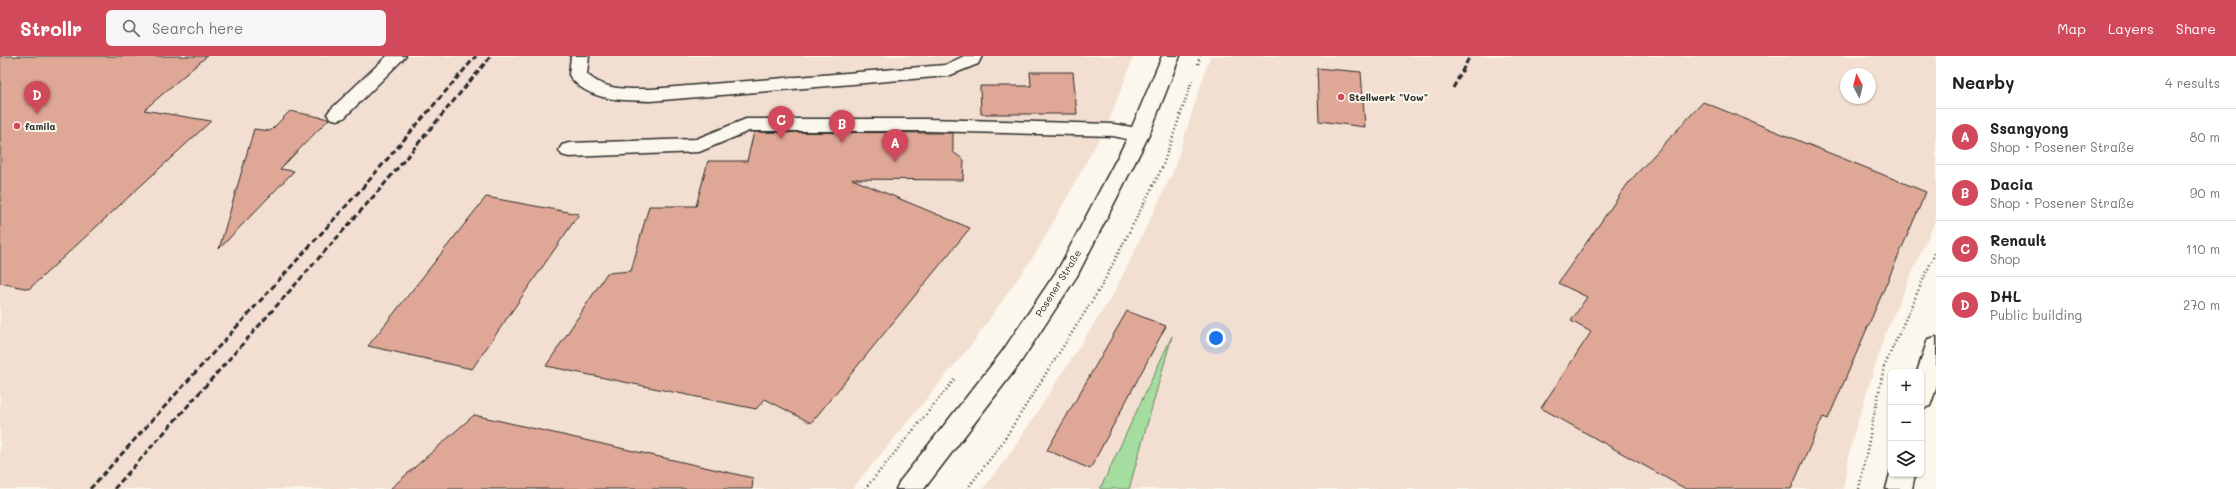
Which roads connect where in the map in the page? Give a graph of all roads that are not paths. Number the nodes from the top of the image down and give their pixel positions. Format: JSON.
{"nodes":[{"id":1,"x":397,"y":56,"type":"edge"},
{"id":2,"x":580,"y":56,"type":"edge"},
{"id":3,"x":973,"y":56,"type":"edge"},
{"id":4,"x":1172,"y":56,"type":"edge"},
{"id":5,"x":337,"y":114,"type":"dead end"},
{"id":6,"x":1138,"y":136,"type":"junction"},
{"id":7,"x":569,"y":150,"type":"dead end"},
{"id":8,"x":1936,"y":346,"type":"edge"},
{"id":9,"x":1924,"y":388,"type":"edge"},
{"id":10,"x":1901,"y":477,"type":"edge"},
{"id":11,"x":909,"y":489,"type":"edge"},
{"id":12,"x":1899,"y":489,"type":"edge"}],
"edges":[{"from":1,"to":5,"type":"street"},
{"from":2,"to":3,"type":"street"},
{"from":4,"to":6,"type":"street","name":"Posener Straße"},
{"from":6,"to":7,"type":"street"},
{"from":6,"to":11,"type":"street","name":"Posener Straße"},
{"from":8,"to":9,"type":"street"},
{"from":10,"to":12,"type":"street"}]}
